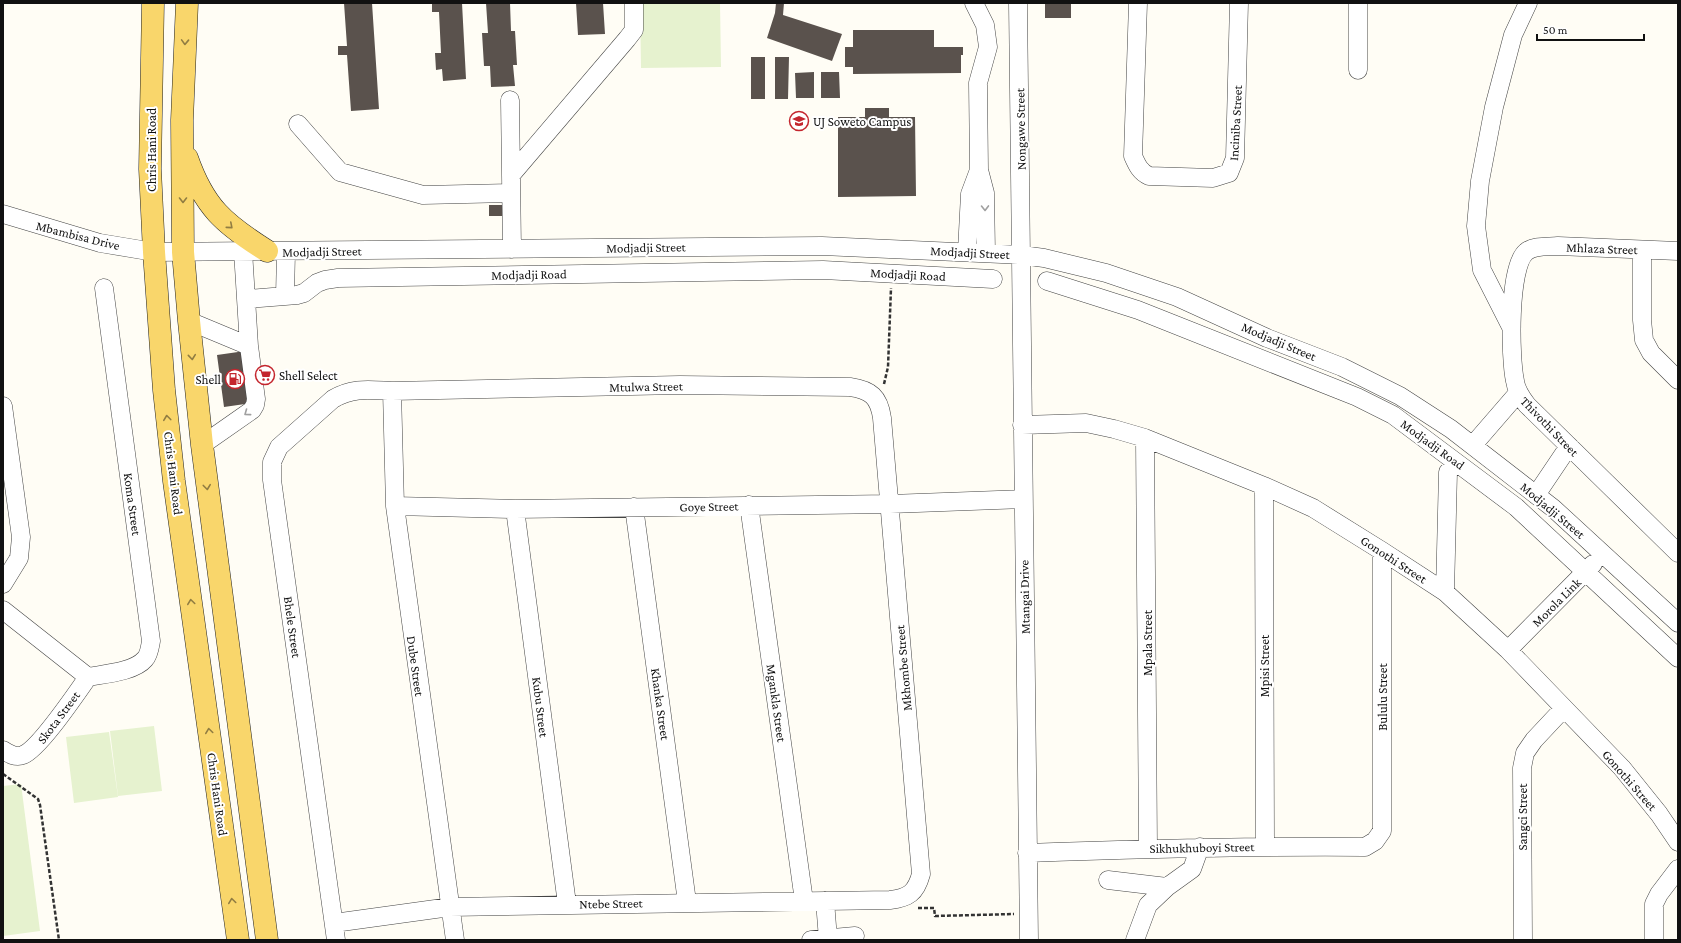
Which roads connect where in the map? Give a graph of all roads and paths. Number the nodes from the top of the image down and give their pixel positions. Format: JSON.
{"nodes":[{"id":1,"x":153,"y":3,"type":"edge"},
{"id":2,"x":187,"y":3,"type":"edge"},
{"id":3,"x":634,"y":3,"type":"edge"},
{"id":4,"x":974,"y":3,"type":"edge"},
{"id":5,"x":1018,"y":3,"type":"edge"},
{"id":6,"x":1138,"y":3,"type":"edge"},
{"id":7,"x":1239,"y":3,"type":"edge"},
{"id":8,"x":1358,"y":3,"type":"edge"},
{"id":9,"x":1528,"y":3,"type":"edge"},
{"id":10,"x":1358,"y":70,"type":"dead end"},
{"id":11,"x":510,"y":100,"type":"dead end"},
{"id":12,"x":298,"y":124,"type":"dead end"},
{"id":13,"x":183,"y":145,"type":"junction"},
{"id":14,"x":979,"y":170,"type":"junction"},
{"id":15,"x":511,"y":175,"type":"junction"},
{"id":16,"x":511,"y":193,"type":"junction"},
{"id":17,"x":3,"y":214,"type":"edge"},
{"id":18,"x":822,"y":246,"type":"junction"},
{"id":19,"x":512,"y":249,"type":"junction"},
{"id":20,"x":1642,"y":250,"type":"junction"},
{"id":21,"x":243,"y":251,"type":"junction"},
{"id":22,"x":967,"y":251,"type":"junction"},
{"id":23,"x":1678,"y":251,"type":"edge"},
{"id":24,"x":154,"y":252,"type":"junction"},
{"id":25,"x":183,"y":252,"type":"junction"},
{"id":26,"x":276,"y":252,"type":"junction"},
{"id":27,"x":986,"y":252,"type":"junction"},
{"id":28,"x":1022,"y":255,"type":"junction"},
{"id":29,"x":1523,"y":255,"type":"joint"},
{"id":30,"x":823,"y":270,"type":"junction"},
{"id":31,"x":892,"y":273,"type":"junction"},
{"id":32,"x":993,"y":279,"type":"dead end"},
{"id":33,"x":1047,"y":281,"type":"dead end"},
{"id":34,"x":1148,"y":286,"type":"junction"},
{"id":35,"x":104,"y":288,"type":"dead end"},
{"id":36,"x":284,"y":296,"type":"junction"},
{"id":37,"x":247,"y":299,"type":"junction"},
{"id":38,"x":1138,"y":310,"type":"junction"},
{"id":39,"x":189,"y":321,"type":"junction"},
{"id":40,"x":1511,"y":328,"type":"junction"},
{"id":41,"x":249,"y":346,"type":"junction"},
{"id":42,"x":1678,"y":380,"type":"edge"},
{"id":43,"x":392,"y":391,"type":"junction"},
{"id":44,"x":1518,"y":393,"type":"junction"},
{"id":45,"x":876,"y":400,"type":"junction"},
{"id":46,"x":3,"y":406,"type":"edge"},
{"id":47,"x":1022,"y":425,"type":"junction"},
{"id":48,"x":1145,"y":438,"type":"junction"},
{"id":49,"x":202,"y":445,"type":"junction"},
{"id":50,"x":1473,"y":445,"type":"junction"},
{"id":51,"x":1568,"y":446,"type":"junction"},
{"id":52,"x":1448,"y":472,"type":"dead end"},
{"id":53,"x":1264,"y":486,"type":"junction"},
{"id":54,"x":1536,"y":494,"type":"junction"},
{"id":55,"x":1023,"y":499,"type":"junction"},
{"id":56,"x":890,"y":504,"type":"junction"},
{"id":57,"x":749,"y":505,"type":"junction"},
{"id":58,"x":395,"y":506,"type":"junction"},
{"id":59,"x":634,"y":507,"type":"junction"},
{"id":60,"x":515,"y":509,"type":"junction"},
{"id":61,"x":1382,"y":551,"type":"junction"},
{"id":62,"x":1678,"y":553,"type":"edge"},
{"id":63,"x":1604,"y":554,"type":"junction"},
{"id":64,"x":1585,"y":572,"type":"junction"},
{"id":65,"x":3,"y":584,"type":"edge"},
{"id":66,"x":1445,"y":592,"type":"junction"},
{"id":67,"x":3,"y":610,"type":"edge"},
{"id":68,"x":1678,"y":623,"type":"edge"},
{"id":69,"x":1508,"y":650,"type":"junction"},
{"id":70,"x":1678,"y":658,"type":"edge"},
{"id":71,"x":88,"y":677,"type":"junction"},
{"id":72,"x":1564,"y":708,"type":"junction"},
{"id":73,"x":3,"y":750,"type":"edge"},
{"id":74,"x":3,"y":774,"type":"edge"},
{"id":75,"x":1375,"y":841,"type":"joint"},
{"id":76,"x":1678,"y":842,"type":"edge"},
{"id":77,"x":1265,"y":846,"type":"junction"},
{"id":78,"x":1200,"y":847,"type":"junction"},
{"id":79,"x":1148,"y":848,"type":"junction"},
{"id":80,"x":1027,"y":853,"type":"junction"},
{"id":81,"x":1678,"y":869,"type":"edge"},
{"id":82,"x":1108,"y":880,"type":"dead end"},
{"id":83,"x":1167,"y":887,"type":"junction"},
{"id":84,"x":890,"y":900,"type":"joint"},
{"id":85,"x":804,"y":901,"type":"junction"},
{"id":86,"x":825,"y":901,"type":"junction"},
{"id":87,"x":687,"y":902,"type":"junction"},
{"id":88,"x":566,"y":904,"type":"junction"},
{"id":89,"x":450,"y":907,"type":"junction"},
{"id":90,"x":913,"y":908,"type":"dead end"},
{"id":91,"x":1028,"y":914,"type":"junction"},
{"id":92,"x":335,"y":932,"type":"edge"},
{"id":93,"x":855,"y":936,"type":"dead end"},
{"id":94,"x":820,"y":939,"type":"edge"},
{"id":95,"x":59,"y":940,"type":"edge"},
{"id":96,"x":238,"y":940,"type":"edge"},
{"id":97,"x":267,"y":940,"type":"edge"},
{"id":98,"x":455,"y":940,"type":"edge"},
{"id":99,"x":1029,"y":940,"type":"edge"},
{"id":100,"x":1135,"y":940,"type":"edge"},
{"id":101,"x":1523,"y":940,"type":"edge"},
{"id":102,"x":1654,"y":940,"type":"edge"}],
"edges":[{"from":1,"to":24,"type":"main road","name":"Chris Hani Road"},
{"from":2,"to":13,"type":"main road","one_way":true},
{"from":3,"to":15,"type":"street"},
{"from":4,"to":14,"type":"street"},
{"from":5,"to":28,"type":"street","name":"Nongawe Street"},
{"from":6,"to":7,"type":"street","name":"Inciniba Street"},
{"from":8,"to":10,"type":"street"},
{"from":9,"to":40,"type":"street"},
{"from":11,"to":15,"type":"street"},
{"from":12,"to":16,"type":"street"},
{"from":13,"to":25,"type":"main road","one_way":true},
{"from":13,"to":26,"type":"main road","one_way":true},
{"from":14,"to":22,"type":"street"},
{"from":14,"to":27,"type":"street","one_way":true},
{"from":15,"to":16,"type":"street"},
{"from":16,"to":19,"type":"street"},
{"from":17,"to":24,"type":"street","name":"Mbambisa Drive"},
{"from":18,"to":19,"type":"street","name":"Modjadji Street"},
{"from":18,"to":22,"type":"street","name":"Modjadji Street"},
{"from":18,"to":30,"type":"street"},
{"from":19,"to":26,"type":"street","name":"Modjadji Street"},
{"from":20,"to":23,"type":"street","name":"Mhlaza Street"},
{"from":20,"to":29,"type":"street","name":"Mhlaza Street"},
{"from":20,"to":42,"type":"street"},
{"from":21,"to":25,"type":"street","name":"Modjadji Street"},
{"from":21,"to":26,"type":"street","name":"Modjadji Street"},
{"from":21,"to":37,"type":"street"},
{"from":22,"to":27,"type":"street","name":"Modjadji Street"},
{"from":24,"to":25,"type":"street","name":"Modjadji Street"},
{"from":96,"to":24,"type":"main road","name":"Chris Hani Road","one_way":true},
{"from":25,"to":39,"type":"main road"},
{"from":26,"to":36,"type":"street"},
{"from":27,"to":28,"type":"street","name":"Modjadji Street"},
{"from":28,"to":34,"type":"street","name":"Modjadji Street"},
{"from":28,"to":47,"type":"street","name":"Mtangai Drive"},
{"from":29,"to":40,"type":"street","name":"Thivothi Street"},
{"from":30,"to":31,"type":"street","name":"Modjadji Road"},
{"from":30,"to":36,"type":"street","name":"Modjadji Road"},
{"from":31,"to":32,"type":"street","name":"Modjadji Road"},
{"from":31,"to":45,"type":"path"},
{"from":33,"to":38,"type":"street","name":"Modjadji Road"},
{"from":34,"to":38,"type":"street"},
{"from":34,"to":50,"type":"street","name":"Modjadji Street"},
{"from":35,"to":71,"type":"street","name":"Koma Street"},
{"from":36,"to":37,"type":"street","name":"Modjadji Road"},
{"from":37,"to":41,"type":"street"},
{"from":38,"to":64,"type":"street","name":"Modjadji Road"},
{"from":39,"to":41,"type":"street"},
{"from":39,"to":49,"type":"main road","one_way":true},
{"from":40,"to":44,"type":"street","name":"Thivothi Street"},
{"from":41,"to":49,"type":"street","one_way":true},
{"from":43,"to":45,"type":"street","name":"Mtulwa Street"},
{"from":43,"to":58,"type":"street","name":"Dube Street"},
{"from":43,"to":92,"type":"street","name":"Bhele Street"},
{"from":44,"to":50,"type":"street"},
{"from":44,"to":51,"type":"street","name":"Thivothi Street"},
{"from":45,"to":56,"type":"street","name":"Mkhombe Street"},
{"from":46,"to":65,"type":"street"},
{"from":47,"to":48,"type":"street","name":"Gonothi Street"},
{"from":47,"to":55,"type":"street","name":"Mtangai Drive"},
{"from":48,"to":53,"type":"street","name":"Gonothi Street"},
{"from":48,"to":79,"type":"street","name":"Mpala Street"},
{"from":49,"to":97,"type":"main road","one_way":true},
{"from":50,"to":54,"type":"street","name":"Modjadji Street"},
{"from":51,"to":54,"type":"street"},
{"from":51,"to":62,"type":"street","name":"Thivothi Street"},
{"from":52,"to":66,"type":"street"},
{"from":53,"to":61,"type":"street","name":"Gonothi Street"},
{"from":53,"to":77,"type":"street","name":"Mpisi Street"},
{"from":54,"to":63,"type":"street","name":"Modjadji Street"},
{"from":55,"to":56,"type":"street","name":"Goye Street"},
{"from":55,"to":80,"type":"street","name":"Mtangai Drive"},
{"from":56,"to":57,"type":"street","name":"Goye Street"},
{"from":56,"to":84,"type":"street","name":"Mkhombe Street"},
{"from":57,"to":59,"type":"street","name":"Goye Street"},
{"from":57,"to":85,"type":"street","name":"Mgankla Street"},
{"from":58,"to":60,"type":"street","name":"Goye Street"},
{"from":58,"to":89,"type":"street","name":"Dube Street"},
{"from":59,"to":60,"type":"street","name":"Goye Street"},
{"from":59,"to":87,"type":"street","name":"Khanka Street"},
{"from":60,"to":88,"type":"street","name":"Kubu Street"},
{"from":61,"to":66,"type":"street","name":"Gonothi Street"},
{"from":61,"to":75,"type":"street","name":"Bululu Street"},
{"from":63,"to":64,"type":"street","name":"Morola Link"},
{"from":63,"to":68,"type":"street","name":"Modjadji Street"},
{"from":64,"to":69,"type":"street","name":"Morola Link"},
{"from":64,"to":70,"type":"street","name":"Modjadji Road"},
{"from":66,"to":69,"type":"street","name":"Gonothi Street"},
{"from":67,"to":71,"type":"street"},
{"from":69,"to":72,"type":"street","name":"Gonothi Street"},
{"from":71,"to":73,"type":"street","name":"Skota Street"},
{"from":72,"to":76,"type":"street","name":"Gonothi Street"},
{"from":72,"to":101,"type":"street","name":"Sangci Street"},
{"from":74,"to":95,"type":"path"},
{"from":75,"to":77,"type":"street","name":"Sikhukhuboyi Street"},
{"from":77,"to":78,"type":"street","name":"Sikhukhuboyi Street"},
{"from":78,"to":79,"type":"street","name":"Sikhukhuboyi Street"},
{"from":78,"to":83,"type":"street"},
{"from":79,"to":80,"type":"street","name":"Sikhukhuboyi Street"},
{"from":80,"to":91,"type":"street","name":"Mtangai Drive"},
{"from":81,"to":102,"type":"street"},
{"from":82,"to":83,"type":"street"},
{"from":83,"to":100,"type":"street"},
{"from":84,"to":86,"type":"street","name":"Ntebe Street"},
{"from":85,"to":86,"type":"street","name":"Ntebe Street"},
{"from":85,"to":87,"type":"street","name":"Ntebe Street"},
{"from":86,"to":94,"type":"street"},
{"from":87,"to":88,"type":"street","name":"Ntebe Street"},
{"from":88,"to":89,"type":"street","name":"Ntebe Street"},
{"from":89,"to":92,"type":"street","name":"Ntebe Street"},
{"from":89,"to":98,"type":"street","name":"Dube Street"},
{"from":90,"to":91,"type":"path"},
{"from":91,"to":99,"type":"street","name":"Mtangai Drive"},
{"from":93,"to":94,"type":"street"}]}
